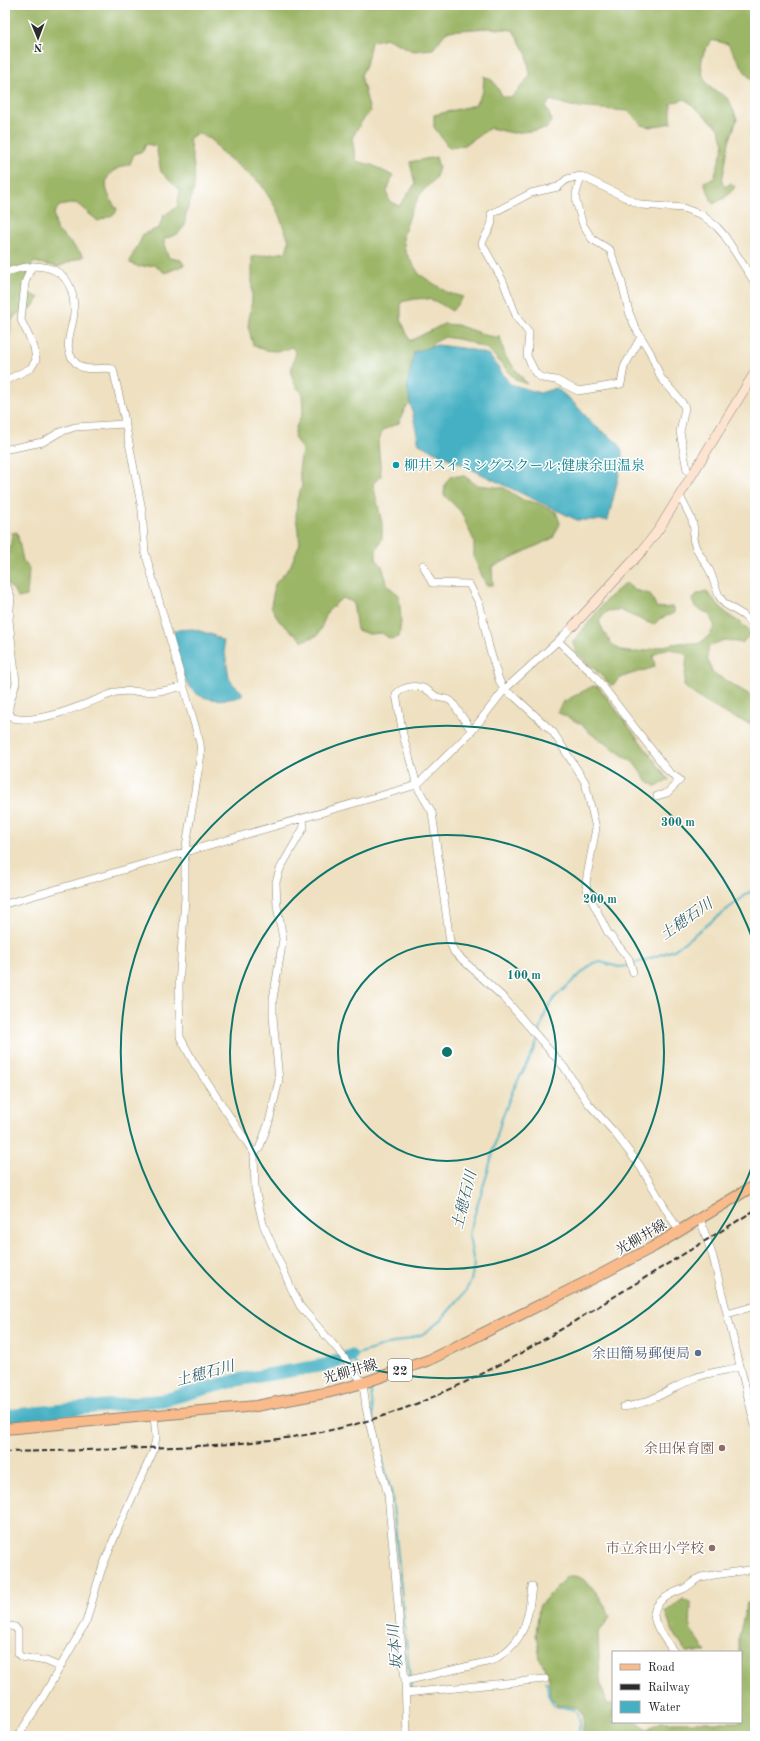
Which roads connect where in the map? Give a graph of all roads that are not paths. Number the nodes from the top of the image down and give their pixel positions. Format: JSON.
{"nodes":[{"id":1,"x":581,"y":176,"type":"junction"},
{"id":2,"x":33,"y":266,"type":"junction"},
{"id":3,"x":5,"y":273,"type":"edge"},
{"id":4,"x":755,"y":283,"type":"edge"},
{"id":5,"x":641,"y":337,"type":"junction"},
{"id":6,"x":755,"y":372,"type":"edge"},
{"id":7,"x":5,"y":381,"type":"edge"},
{"id":8,"x":125,"y":424,"type":"junction"},
{"id":9,"x":5,"y":448,"type":"edge"},
{"id":10,"x":692,"y":475,"type":"junction"},
{"id":11,"x":680,"y":496,"type":"junction"},
{"id":12,"x":423,"y":564,"type":"dead end"},
{"id":13,"x":5,"y":581,"type":"edge"},
{"id":14,"x":573,"y":626,"type":"joint"},
{"id":15,"x":755,"y":627,"type":"edge"},
{"id":16,"x":558,"y":641,"type":"junction"},
{"id":17,"x":183,"y":686,"type":"junction"},
{"id":18,"x":504,"y":690,"type":"junction"},
{"id":19,"x":7,"y":716,"type":"edge"},
{"id":20,"x":472,"y":731,"type":"junction"},
{"id":21,"x":417,"y":785,"type":"junction"},
{"id":22,"x":656,"y":796,"type":"dead end"},
{"id":23,"x":302,"y":819,"type":"junction"},
{"id":24,"x":186,"y":852,"type":"junction"},
{"id":25,"x":5,"y":904,"type":"edge"},
{"id":26,"x":632,"y":969,"type":"dead end"},
{"id":27,"x":254,"y":1153,"type":"junction"},
{"id":28,"x":755,"y":1186,"type":"edge"},
{"id":29,"x":700,"y":1219,"type":"junction"},
{"id":30,"x":679,"y":1231,"type":"junction"},
{"id":31,"x":755,"y":1306,"type":"edge"},
{"id":32,"x":727,"y":1314,"type":"junction"},
{"id":33,"x":740,"y":1367,"type":"junction"},
{"id":34,"x":363,"y":1383,"type":"junction"},
{"id":35,"x":623,"y":1407,"type":"dead end"},
{"id":36,"x":154,"y":1415,"type":"junction"},
{"id":37,"x":755,"y":1426,"type":"edge"},
{"id":38,"x":5,"y":1429,"type":"edge"},
{"id":39,"x":755,"y":1569,"type":"edge"},
{"id":40,"x":532,"y":1586,"type":"dead end"},
{"id":41,"x":5,"y":1625,"type":"edge"},
{"id":42,"x":673,"y":1651,"type":"edge"},
{"id":43,"x":60,"y":1667,"type":"junction"},
{"id":44,"x":545,"y":1679,"type":"dead end"},
{"id":45,"x":405,"y":1681,"type":"junction"},
{"id":46,"x":406,"y":1693,"type":"junction"},
{"id":47,"x":18,"y":1736,"type":"edge"},
{"id":48,"x":407,"y":1736,"type":"edge"}],
"edges":[{"from":1,"to":4,"type":"street"},
{"from":1,"to":5,"type":"street"},
{"from":1,"to":5,"type":"street"},
{"from":2,"to":3,"type":"street"},
{"from":2,"to":7,"type":"street"},
{"from":2,"to":8,"type":"street"},
{"from":5,"to":10,"type":"street"},
{"from":6,"to":10,"type":"street"},
{"from":8,"to":9,"type":"street"},
{"from":8,"to":17,"type":"street"},
{"from":10,"to":11,"type":"street"},
{"from":11,"to":14,"type":"street"},
{"from":11,"to":15,"type":"street"},
{"from":12,"to":18,"type":"street"},
{"from":13,"to":19,"type":"street"},
{"from":14,"to":16,"type":"street"},
{"from":16,"to":18,"type":"street"},
{"from":16,"to":22,"type":"street"},
{"from":17,"to":19,"type":"street"},
{"from":17,"to":24,"type":"street"},
{"from":18,"to":20,"type":"street"},
{"from":18,"to":26,"type":"street"},
{"from":20,"to":21,"type":"street"},
{"from":20,"to":21,"type":"street"},
{"from":21,"to":23,"type":"street"},
{"from":21,"to":30,"type":"street"},
{"from":23,"to":24,"type":"street"},
{"from":23,"to":27,"type":"street"},
{"from":24,"to":25,"type":"street"},
{"from":24,"to":27,"type":"street"},
{"from":27,"to":34,"type":"street"},
{"from":28,"to":29,"type":"main road","name":"光柳井線","number":"22"},
{"from":29,"to":30,"type":"main road","name":"光柳井線","number":"22"},
{"from":29,"to":32,"type":"street"},
{"from":30,"to":34,"type":"main road","name":"光柳井線","number":"22"},
{"from":31,"to":32,"type":"street"},
{"from":32,"to":33,"type":"street"},
{"from":33,"to":35,"type":"street"},
{"from":33,"to":37,"type":"street"},
{"from":34,"to":36,"type":"main road","name":"光柳井線","number":"22"},
{"from":34,"to":45,"type":"street"},
{"from":36,"to":38,"type":"main road","name":"光柳井線","number":"22"},
{"from":36,"to":43,"type":"street"},
{"from":39,"to":42,"type":"street"},
{"from":40,"to":45,"type":"street"},
{"from":41,"to":43,"type":"street"},
{"from":43,"to":47,"type":"street"},
{"from":44,"to":46,"type":"street"},
{"from":45,"to":46,"type":"street"},
{"from":46,"to":48,"type":"street"}]}
